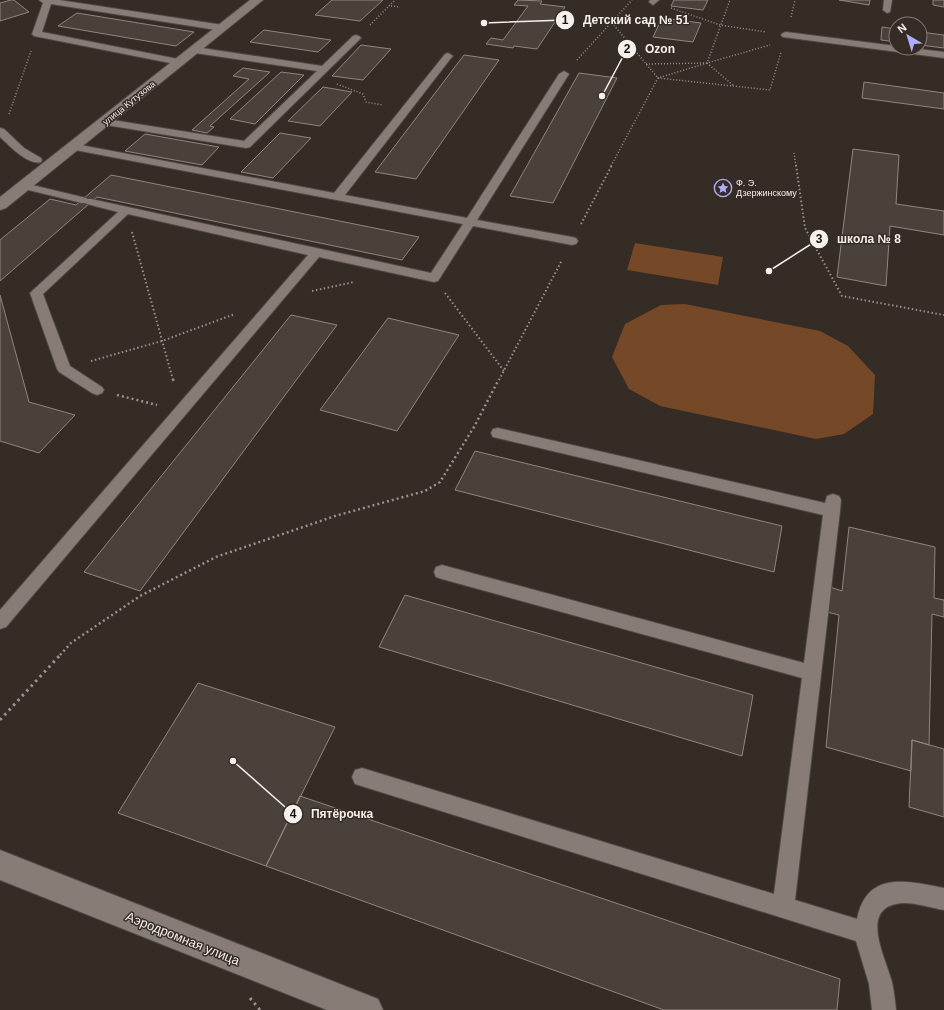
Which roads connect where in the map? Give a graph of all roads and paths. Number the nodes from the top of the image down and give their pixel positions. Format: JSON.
{"nodes":[{"id":1,"x":45,"y":0,"type":"edge"},
{"id":2,"x":257,"y":0,"type":"edge"},
{"id":3,"x":396,"y":0,"type":"edge"},
{"id":4,"x":632,"y":0,"type":"edge"},
{"id":5,"x":730,"y":0,"type":"edge"},
{"id":6,"x":888,"y":0,"type":"edge"},
{"id":7,"x":654,"y":1,"type":"edge"},
{"id":8,"x":390,"y":6,"type":"junction"},
{"id":9,"x":400,"y":7,"type":"dead end"},
{"id":10,"x":887,"y":10,"type":"dead end"},
{"id":11,"x":612,"y":23,"type":"junction"},
{"id":12,"x":720,"y":25,"type":"junction"},
{"id":13,"x":223,"y":28,"type":"junction"},
{"id":14,"x":37,"y":34,"type":"junction"},
{"id":15,"x":786,"y":34,"type":"joint"},
{"id":16,"x":356,"y":38,"type":"joint"},
{"id":17,"x":770,"y":45,"type":"dead end"},
{"id":18,"x":195,"y":50,"type":"junction"},
{"id":19,"x":944,"y":54,"type":"edge"},
{"id":20,"x":448,"y":56,"type":"dead end"},
{"id":21,"x":180,"y":62,"type":"junction"},
{"id":22,"x":707,"y":63,"type":"junction"},
{"id":23,"x":646,"y":64,"type":"junction"},
{"id":24,"x":320,"y":73,"type":"junction"},
{"id":25,"x":564,"y":74,"type":"joint"},
{"id":26,"x":658,"y":78,"type":"junction"},
{"id":27,"x":734,"y":86,"type":"junction"},
{"id":28,"x":770,"y":90,"type":"dead end"},
{"id":29,"x":406,"y":109,"type":"junction"},
{"id":30,"x":106,"y":122,"type":"junction"},
{"id":31,"x":1,"y":132,"type":"edge"},
{"id":32,"x":75,"y":147,"type":"junction"},
{"id":33,"x":794,"y":153,"type":"dead end"},
{"id":34,"x":37,"y":160,"type":"dead end"},
{"id":35,"x":24,"y":186,"type":"junction"},
{"id":36,"x":337,"y":197,"type":"junction"},
{"id":37,"x":0,"y":205,"type":"edge"},
{"id":38,"x":126,"y":210,"type":"junction"},
{"id":39,"x":470,"y":222,"type":"junction"},
{"id":40,"x":572,"y":241,"type":"junction"},
{"id":41,"x":316,"y":253,"type":"junction"},
{"id":42,"x":434,"y":278,"type":"junction"},
{"id":43,"x":944,"y":315,"type":"edge"},
{"id":44,"x":504,"y":371,"type":"junction"},
{"id":45,"x":97,"y":390,"type":"joint"},
{"id":46,"x":181,"y":411,"type":"junction"},
{"id":47,"x":498,"y":433,"type":"dead end"},
{"id":48,"x":442,"y":572,"type":"dead end"},
{"id":49,"x":0,"y":622,"type":"edge"},
{"id":50,"x":812,"y":673,"type":"junction"},
{"id":51,"x":0,"y":720,"type":"edge"},
{"id":52,"x":362,"y":777,"type":"dead end"},
{"id":53,"x":0,"y":865,"type":"edge"},
{"id":54,"x":944,"y":899,"type":"edge"},
{"id":55,"x":783,"y":907,"type":"junction"},
{"id":56,"x":865,"y":932,"type":"junction"},
{"id":57,"x":367,"y":1010,"type":"edge"},
{"id":58,"x":884,"y":1010,"type":"edge"}],
"edges":[{"from":1,"to":13,"type":"lane"},
{"from":1,"to":14,"type":"lane"},
{"from":2,"to":13,"type":"street","name":"улица Кутузова"},
{"from":3,"to":8,"type":"path"},
{"from":4,"to":11,"type":"path"},
{"from":5,"to":12,"type":"path"},
{"from":6,"to":10,"type":"lane"},
{"from":7,"to":12,"type":"path"},
{"from":8,"to":9,"type":"path"},
{"from":8,"to":16,"type":"path"},
{"from":11,"to":23,"type":"path"},
{"from":11,"to":25,"type":"path"},
{"from":12,"to":15,"type":"path"},
{"from":12,"to":22,"type":"path"},
{"from":13,"to":18,"type":"street","name":"улица Кутузова"},
{"from":14,"to":21,"type":"lane"},
{"from":14,"to":31,"type":"path"},
{"from":15,"to":19,"type":"lane"},
{"from":16,"to":24,"type":"lane"},
{"from":17,"to":22,"type":"path"},
{"from":18,"to":21,"type":"street","name":"улица Кутузова"},
{"from":18,"to":24,"type":"lane"},
{"from":20,"to":29,"type":"lane"},
{"from":21,"to":30,"type":"street","name":"улица Кутузова"},
{"from":22,"to":23,"type":"path"},
{"from":22,"to":26,"type":"path"},
{"from":22,"to":27,"type":"path"},
{"from":23,"to":26,"type":"path"},
{"from":24,"to":29,"type":"path"},
{"from":24,"to":30,"type":"lane"},
{"from":25,"to":39,"type":"lane"},
{"from":26,"to":27,"type":"path"},
{"from":26,"to":40,"type":"path"},
{"from":27,"to":28,"type":"path"},
{"from":29,"to":36,"type":"lane"},
{"from":30,"to":32,"type":"street","name":"улица Кутузова"},
{"from":31,"to":34,"type":"lane"},
{"from":32,"to":35,"type":"street","name":"улица Кутузова"},
{"from":32,"to":36,"type":"lane"},
{"from":33,"to":43,"type":"path"},
{"from":35,"to":37,"type":"street","name":"улица Кутузова"},
{"from":35,"to":38,"type":"lane"},
{"from":36,"to":39,"type":"lane"},
{"from":38,"to":41,"type":"lane"},
{"from":38,"to":45,"type":"lane"},
{"from":38,"to":46,"type":"path"},
{"from":39,"to":40,"type":"lane"},
{"from":39,"to":42,"type":"lane"},
{"from":40,"to":44,"type":"path"},
{"from":41,"to":42,"type":"lane"},
{"from":41,"to":46,"type":"lane"},
{"from":42,"to":44,"type":"path"},
{"from":44,"to":51,"type":"path"},
{"from":45,"to":46,"type":"path"},
{"from":46,"to":49,"type":"lane"},
{"from":47,"to":50,"type":"lane"},
{"from":48,"to":50,"type":"lane"},
{"from":50,"to":55,"type":"lane"},
{"from":52,"to":55,"type":"lane"},
{"from":53,"to":57,"type":"street","name":"Аэродромная улица"},
{"from":54,"to":56,"type":"lane"},
{"from":55,"to":56,"type":"lane"},
{"from":56,"to":58,"type":"lane"}]}
